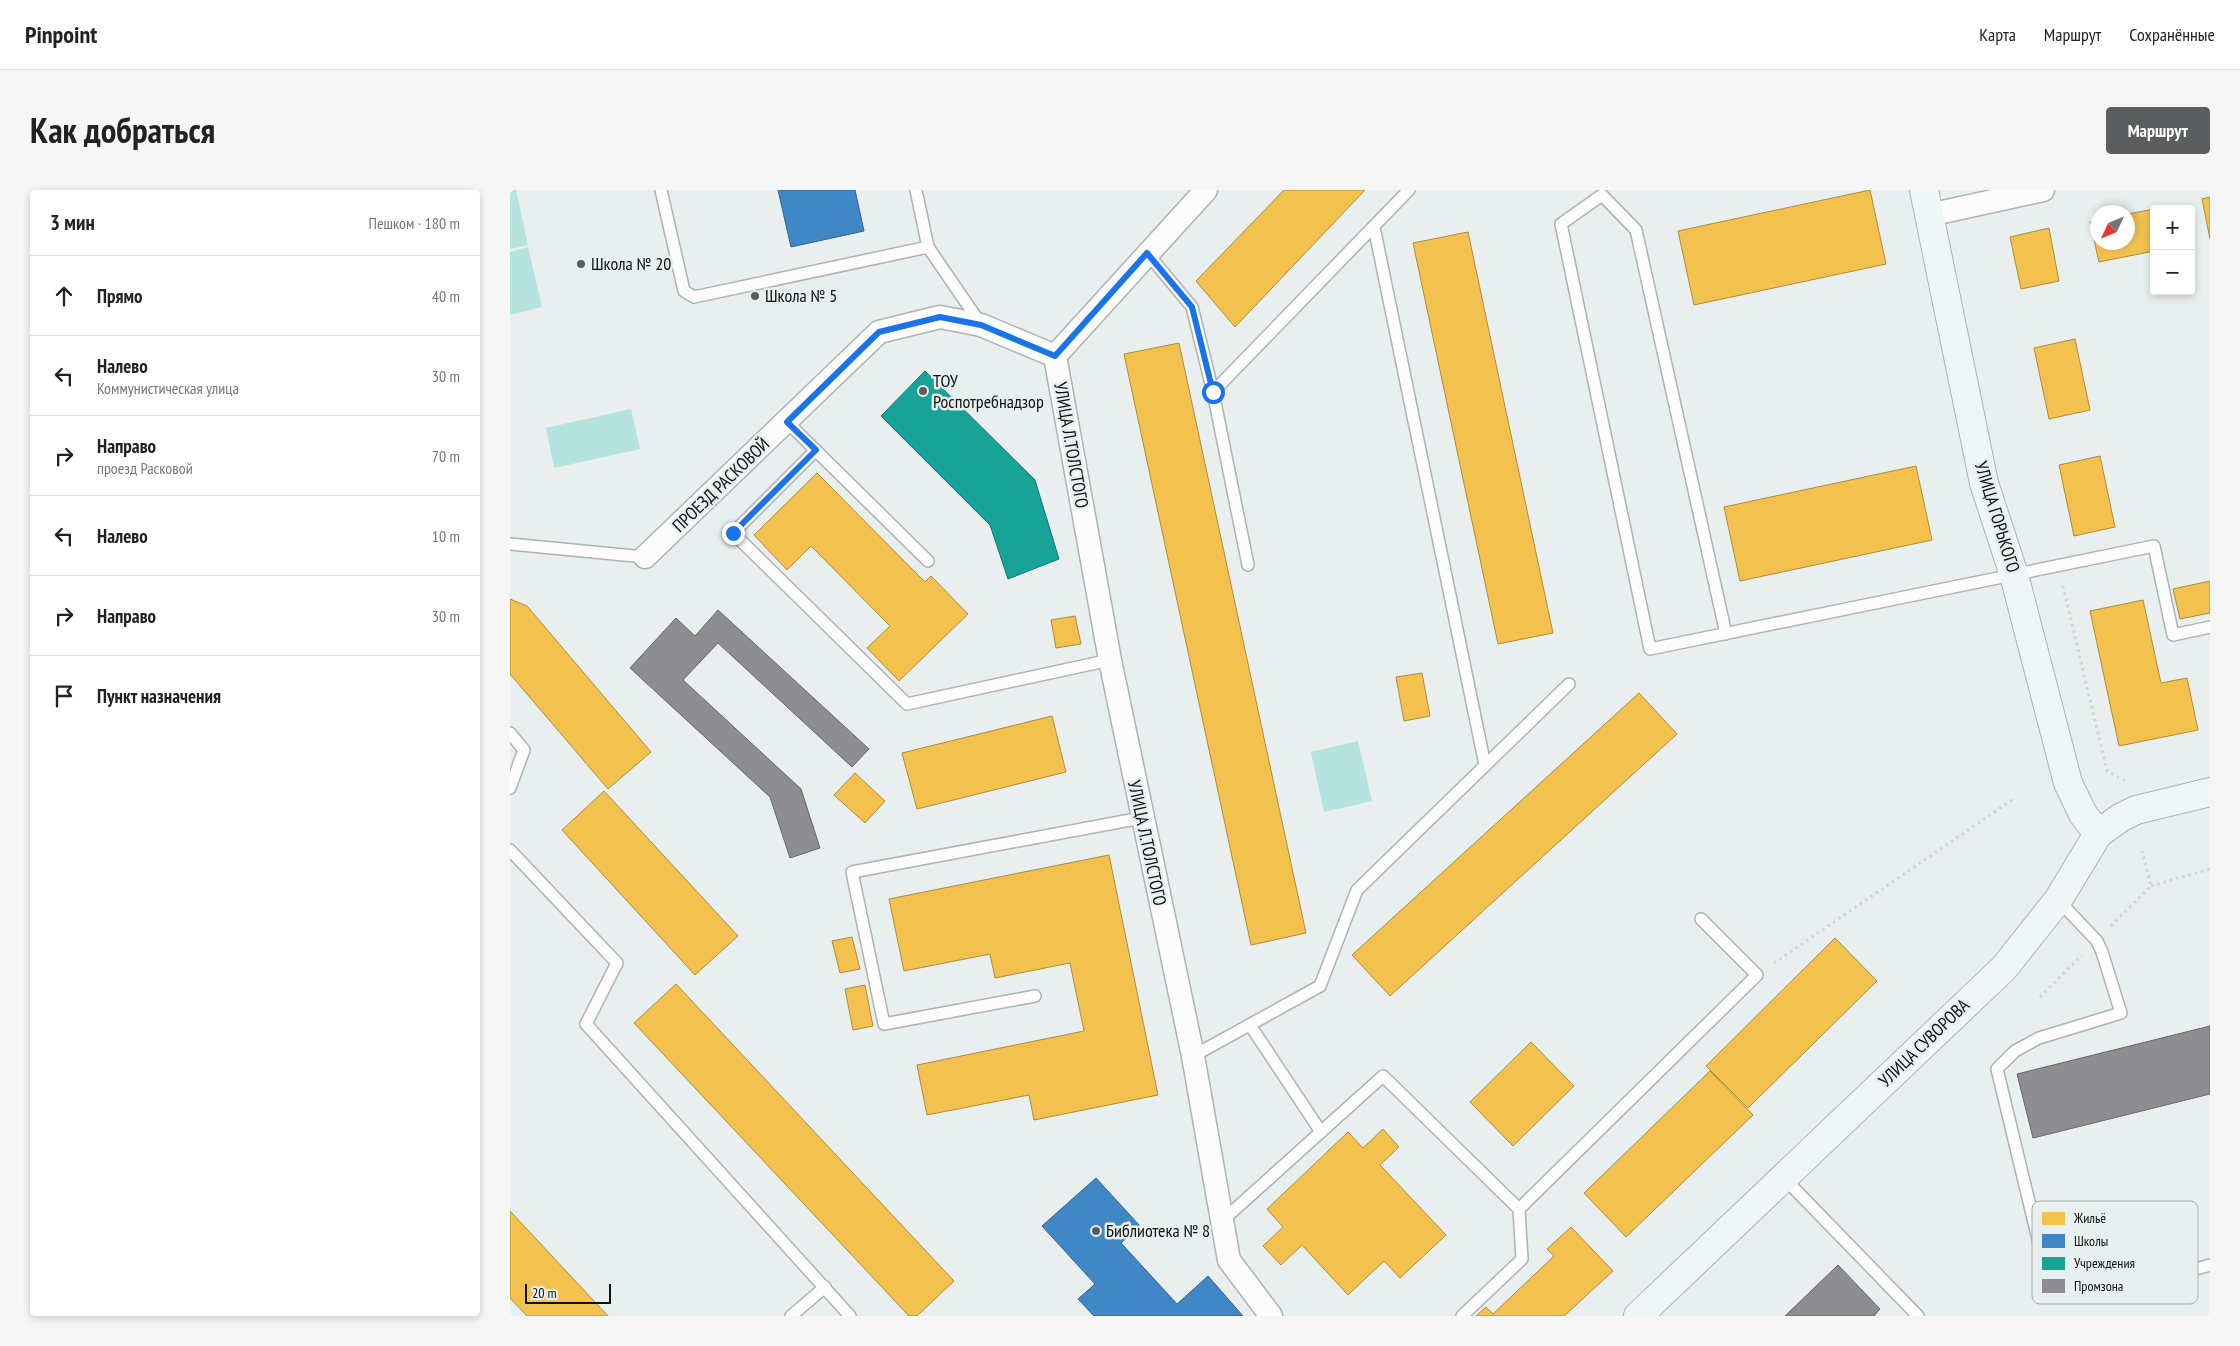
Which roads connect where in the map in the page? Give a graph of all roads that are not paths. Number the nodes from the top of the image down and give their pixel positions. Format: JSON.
{"nodes":[{"id":1,"x":661,"y":190,"type":"edge"},
{"id":2,"x":916,"y":190,"type":"edge"},
{"id":3,"x":1206,"y":190,"type":"edge"},
{"id":4,"x":1409,"y":190,"type":"edge"},
{"id":5,"x":2043,"y":190,"type":"edge"},
{"id":6,"x":1926,"y":203,"type":"edge"},
{"id":7,"x":1374,"y":226,"type":"junction"},
{"id":8,"x":928,"y":247,"type":"junction"},
{"id":9,"x":1147,"y":253,"type":"junction"},
{"id":10,"x":981,"y":325,"type":"junction"},
{"id":11,"x":1055,"y":356,"type":"junction"},
{"id":12,"x":1213,"y":392,"type":"junction"},
{"id":13,"x":787,"y":422,"type":"junction"},
{"id":14,"x":816,"y":450,"type":"junction"},
{"id":15,"x":510,"y":544,"type":"edge"},
{"id":16,"x":645,"y":557,"type":"joint"},
{"id":17,"x":928,"y":561,"type":"dead end"},
{"id":18,"x":1248,"y":565,"type":"dead end"},
{"id":19,"x":2014,"y":575,"type":"junction"},
{"id":20,"x":2210,"y":628,"type":"edge"},
{"id":21,"x":1726,"y":634,"type":"junction"},
{"id":22,"x":1110,"y":660,"type":"junction"},
{"id":23,"x":1569,"y":684,"type":"dead end"},
{"id":24,"x":510,"y":734,"type":"edge"},
{"id":25,"x":1485,"y":765,"type":"junction"},
{"id":26,"x":510,"y":788,"type":"edge"},
{"id":27,"x":2210,"y":792,"type":"edge"},
{"id":28,"x":1141,"y":818,"type":"junction"},
{"id":29,"x":2098,"y":834,"type":"junction"},
{"id":30,"x":510,"y":850,"type":"edge"},
{"id":31,"x":2058,"y":900,"type":"junction"},
{"id":32,"x":1701,"y":919,"type":"dead end"},
{"id":33,"x":1035,"y":996,"type":"dead end"},
{"id":34,"x":1250,"y":1024,"type":"junction"},
{"id":35,"x":1193,"y":1056,"type":"junction"},
{"id":36,"x":1320,"y":1132,"type":"junction"},
{"id":37,"x":1783,"y":1177,"type":"junction"},
{"id":38,"x":1519,"y":1209,"type":"junction"},
{"id":39,"x":2032,"y":1214,"type":"edge"},
{"id":40,"x":1222,"y":1221,"type":"junction"},
{"id":41,"x":825,"y":1287,"type":"junction"},
{"id":42,"x":791,"y":1316,"type":"edge"},
{"id":43,"x":850,"y":1316,"type":"edge"},
{"id":44,"x":1271,"y":1316,"type":"edge"},
{"id":45,"x":1462,"y":1316,"type":"edge"},
{"id":46,"x":1638,"y":1316,"type":"edge"},
{"id":47,"x":1918,"y":1316,"type":"edge"}],
"edges":[{"from":1,"to":8,"type":"lane"},
{"from":2,"to":8,"type":"lane"},
{"from":3,"to":9,"type":"street"},
{"from":4,"to":7,"type":"lane"},
{"from":5,"to":6,"type":"street"},
{"from":6,"to":19,"type":"main road","name":"УЛИЦА ГОРЬКОГО"},
{"from":7,"to":12,"type":"lane"},
{"from":7,"to":25,"type":"lane"},
{"from":8,"to":10,"type":"lane"},
{"from":9,"to":11,"type":"street"},
{"from":9,"to":12,"type":"lane"},
{"from":10,"to":11,"type":"street","name":"ПРОЕЗД РАСКОВОЙ"},
{"from":10,"to":13,"type":"street","name":"ПРОЕЗД РАСКОВОЙ"},
{"from":11,"to":22,"type":"street","name":"УЛИЦА Л.ТОЛСТОГО"},
{"from":12,"to":18,"type":"lane"},
{"from":13,"to":14,"type":"lane"},
{"from":13,"to":16,"type":"street","name":"ПРОЕЗД РАСКОВОЙ"},
{"from":14,"to":17,"type":"lane"},
{"from":14,"to":22,"type":"lane"},
{"from":15,"to":16,"type":"lane"},
{"from":19,"to":20,"type":"lane"},
{"from":19,"to":21,"type":"lane"},
{"from":19,"to":29,"type":"main road","name":"УЛИЦА ГОРЬКОГО"},
{"from":21,"to":21,"type":"lane"},
{"from":22,"to":28,"type":"street","name":"УЛИЦА Л.ТОЛСТОГО"},
{"from":23,"to":25,"type":"lane"},
{"from":24,"to":26,"type":"lane"},
{"from":25,"to":34,"type":"lane"},
{"from":27,"to":29,"type":"main road","name":"УЛИЦА СУВОРОВА"},
{"from":28,"to":33,"type":"lane"},
{"from":28,"to":35,"type":"street","name":"УЛИЦА Л.ТОЛСТОГО"},
{"from":29,"to":31,"type":"main road","name":"УЛИЦА СУВОРОВА"},
{"from":30,"to":41,"type":"lane"},
{"from":31,"to":37,"type":"main road","name":"УЛИЦА СУВОРОВА"},
{"from":31,"to":39,"type":"lane"},
{"from":32,"to":38,"type":"lane"},
{"from":34,"to":35,"type":"lane"},
{"from":34,"to":36,"type":"lane"},
{"from":35,"to":40,"type":"street","name":"УЛИЦА Л.ТОЛСТОГО"},
{"from":36,"to":38,"type":"lane"},
{"from":36,"to":40,"type":"lane"},
{"from":37,"to":46,"type":"main road","name":"УЛИЦА СУВОРОВА"},
{"from":37,"to":47,"type":"lane"},
{"from":38,"to":45,"type":"lane"},
{"from":40,"to":44,"type":"street","name":"УЛИЦА Л.ТОЛСТОГО"},
{"from":41,"to":42,"type":"lane"},
{"from":41,"to":43,"type":"lane"}]}
